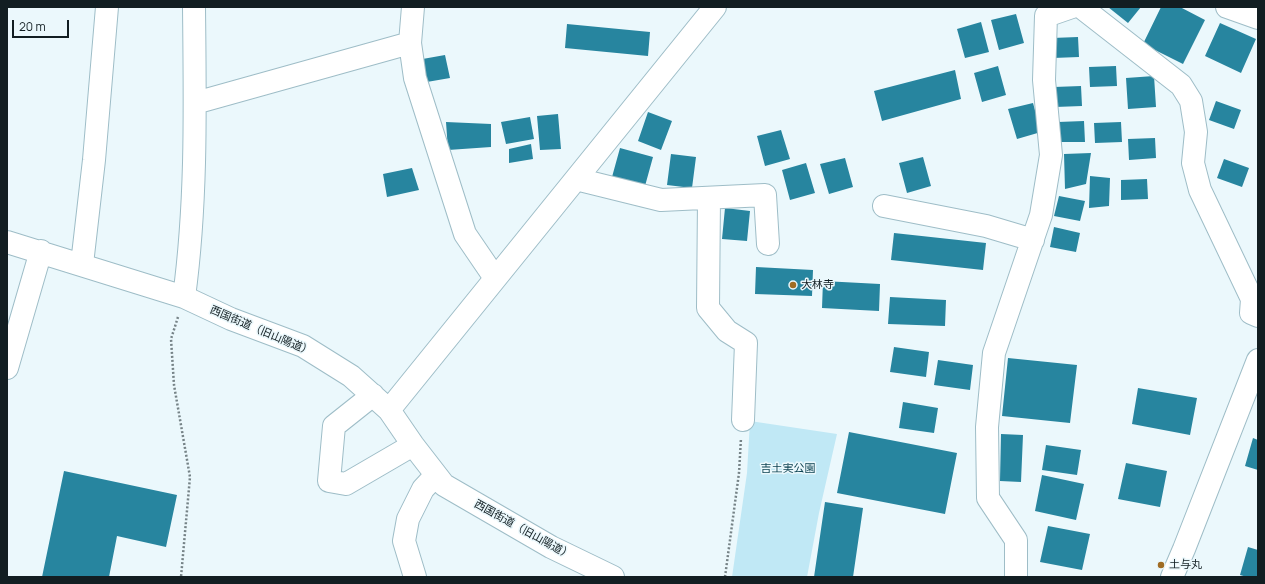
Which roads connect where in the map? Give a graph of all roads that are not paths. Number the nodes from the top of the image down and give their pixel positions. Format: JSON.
{"nodes":[{"id":1,"x":107,"y":7,"type":"edge"},
{"id":2,"x":194,"y":7,"type":"edge"},
{"id":3,"x":413,"y":7,"type":"edge"},
{"id":4,"x":715,"y":7,"type":"edge"},
{"id":5,"x":1072,"y":7,"type":"edge"},
{"id":6,"x":1081,"y":7,"type":"edge"},
{"id":7,"x":1227,"y":7,"type":"edge"},
{"id":8,"x":1258,"y":18,"type":"edge"},
{"id":9,"x":410,"y":43,"type":"junction"},
{"id":10,"x":195,"y":103,"type":"junction"},
{"id":11,"x":576,"y":179,"type":"junction"},
{"id":12,"x":709,"y":199,"type":"junction"},
{"id":13,"x":884,"y":206,"type":"dead end"},
{"id":14,"x":1033,"y":240,"type":"junction"},
{"id":15,"x":7,"y":242,"type":"edge"},
{"id":16,"x":768,"y":244,"type":"dead end"},
{"id":17,"x":41,"y":251,"type":"junction"},
{"id":18,"x":82,"y":264,"type":"junction"},
{"id":19,"x":495,"y":278,"type":"junction"},
{"id":20,"x":184,"y":297,"type":"junction"},
{"id":21,"x":1258,"y":316,"type":"edge"},
{"id":22,"x":1258,"y":360,"type":"edge"},
{"id":23,"x":7,"y":368,"type":"edge"},
{"id":24,"x":373,"y":396,"type":"junction"},
{"id":25,"x":389,"y":410,"type":"junction"},
{"id":26,"x":743,"y":420,"type":"road end"},
{"id":27,"x":413,"y":445,"type":"junction"},
{"id":28,"x":436,"y":475,"type":"junction"},
{"id":29,"x":415,"y":577,"type":"edge"},
{"id":30,"x":613,"y":577,"type":"edge"},
{"id":31,"x":1017,"y":577,"type":"edge"},
{"id":32,"x":1172,"y":577,"type":"edge"}],
"edges":[{"from":1,"to":18,"type":"street"},
{"from":2,"to":10,"type":"street"},
{"from":3,"to":9,"type":"street"},
{"from":4,"to":11,"type":"street"},
{"from":5,"to":14,"type":"street"},
{"from":6,"to":21,"type":"street"},
{"from":7,"to":8,"type":"street"},
{"from":9,"to":10,"type":"street"},
{"from":9,"to":19,"type":"street"},
{"from":10,"to":20,"type":"street"},
{"from":11,"to":12,"type":"street"},
{"from":11,"to":19,"type":"street"},
{"from":12,"to":16,"type":"street"},
{"from":12,"to":26,"type":"street"},
{"from":13,"to":14,"type":"street"},
{"from":14,"to":31,"type":"street"},
{"from":15,"to":17,"type":"street","name":"西国街道（旧山陽道）"},
{"from":17,"to":18,"type":"street","name":"西国街道（旧山陽道）"},
{"from":17,"to":23,"type":"street"},
{"from":18,"to":20,"type":"street","name":"西国街道（旧山陽道）"},
{"from":19,"to":25,"type":"street"},
{"from":20,"to":24,"type":"street","name":"西国街道（旧山陽道）"},
{"from":22,"to":32,"type":"street"},
{"from":24,"to":25,"type":"street","name":"西国街道（旧山陽道）"},
{"from":24,"to":27,"type":"street"},
{"from":25,"to":27,"type":"street","name":"西国街道（旧山陽道）"},
{"from":27,"to":28,"type":"street","name":"西国街道（旧山陽道）"},
{"from":28,"to":29,"type":"street"},
{"from":28,"to":30,"type":"street","name":"西国街道（旧山陽道）"}]}
